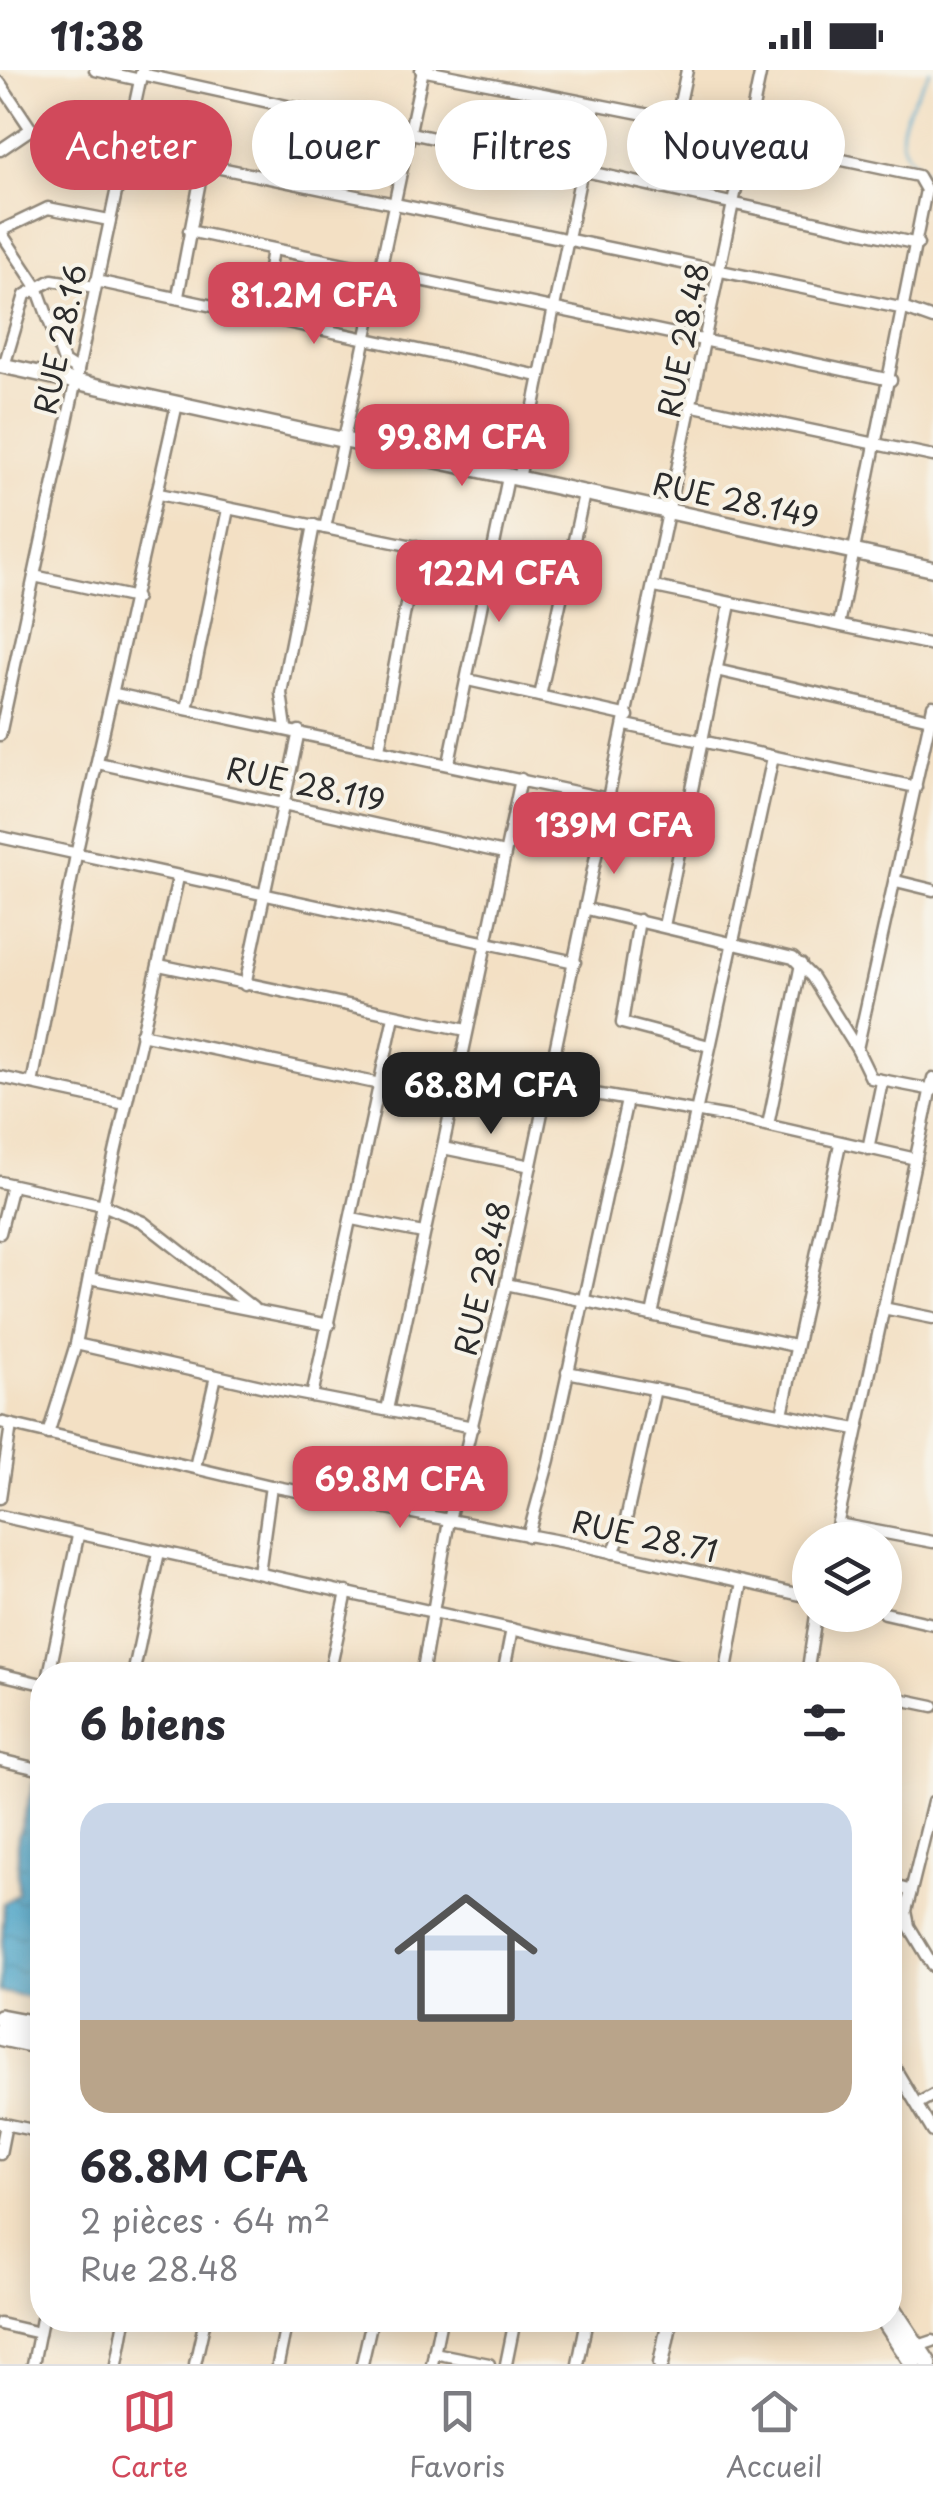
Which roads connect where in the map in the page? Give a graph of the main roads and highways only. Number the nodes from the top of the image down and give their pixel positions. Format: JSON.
{"nodes":[{"id":1,"x":0,"y":2016,"type":"edge"},
{"id":2,"x":30,"y":2023,"type":"edge"},
{"id":3,"x":0,"y":2030,"type":"edge"},
{"id":4,"x":30,"y":2036,"type":"edge"},
{"id":5,"x":902,"y":2318,"type":"edge"},
{"id":6,"x":892,"y":2332,"type":"edge"},
{"id":7,"x":925,"y":2344,"type":"edge"},
{"id":8,"x":913,"y":2364,"type":"edge"},
{"id":9,"x":929,"y":2364,"type":"edge"}],
"edges":[{"from":1,"to":2,"type":"main road"},
{"from":3,"to":4,"type":"main road"},
{"from":5,"to":7,"type":"main road"},
{"from":6,"to":8,"type":"main road"},
{"from":7,"to":9,"type":"main road"}]}
